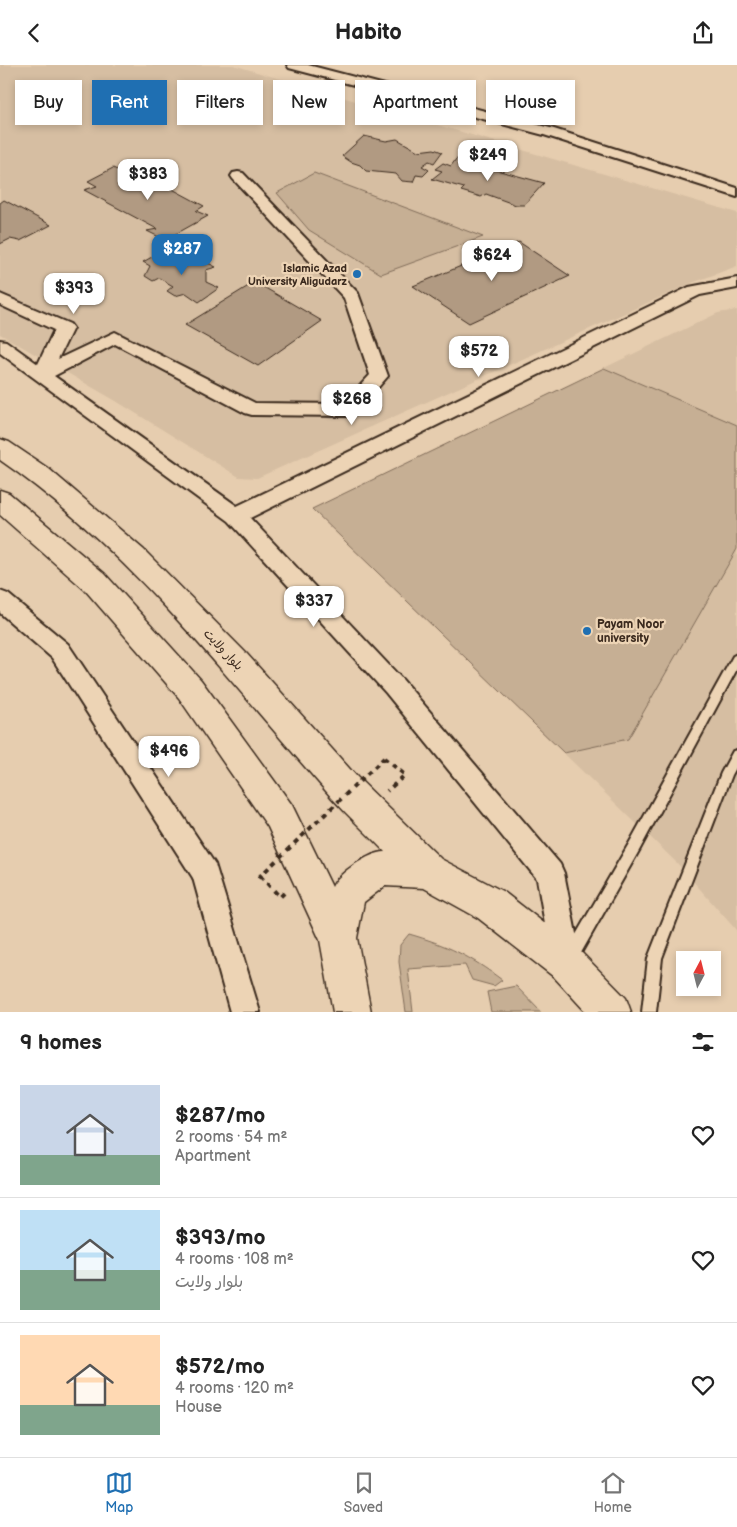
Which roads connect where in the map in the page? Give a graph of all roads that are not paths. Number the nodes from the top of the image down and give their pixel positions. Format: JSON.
{"nodes":[{"id":1,"x":293,"y":65,"type":"edge"},
{"id":2,"x":238,"y":176,"type":"dead end"},
{"id":3,"x":737,"y":193,"type":"edge"},
{"id":4,"x":737,"y":283,"type":"edge"},
{"id":5,"x":0,"y":299,"type":"edge"},
{"id":6,"x":0,"y":345,"type":"edge"},
{"id":7,"x":41,"y":375,"type":"junction"},
{"id":8,"x":0,"y":447,"type":"edge"},
{"id":9,"x":0,"y":500,"type":"edge"},
{"id":10,"x":236,"y":516,"type":"junction"},
{"id":11,"x":0,"y":600,"type":"edge"},
{"id":12,"x":737,"y":659,"type":"edge"},
{"id":13,"x":737,"y":755,"type":"edge"},
{"id":14,"x":428,"y":871,"type":"junction"},
{"id":15,"x":338,"y":938,"type":"junction"},
{"id":16,"x":567,"y":964,"type":"junction"},
{"id":17,"x":245,"y":1012,"type":"edge"},
{"id":18,"x":352,"y":1012,"type":"edge"},
{"id":19,"x":612,"y":1012,"type":"edge"},
{"id":20,"x":649,"y":1012,"type":"edge"}],
"edges":[{"from":1,"to":3,"type":"street"},
{"from":2,"to":7,"type":"street"},
{"from":4,"to":10,"type":"street"},
{"from":5,"to":7,"type":"street"},
{"from":6,"to":7,"type":"street"},
{"from":7,"to":10,"type":"street"},
{"from":8,"to":14,"type":"main road","name":"بلوار ولایت"},
{"from":9,"to":15,"type":"main road"},
{"from":10,"to":16,"type":"street"},
{"from":11,"to":17,"type":"street"},
{"from":12,"to":16,"type":"lane"},
{"from":13,"to":20,"type":"lane"},
{"from":14,"to":15,"type":"main road"},
{"from":14,"to":16,"type":"main road"},
{"from":15,"to":18,"type":"main road"},
{"from":16,"to":19,"type":"main road"}]}
